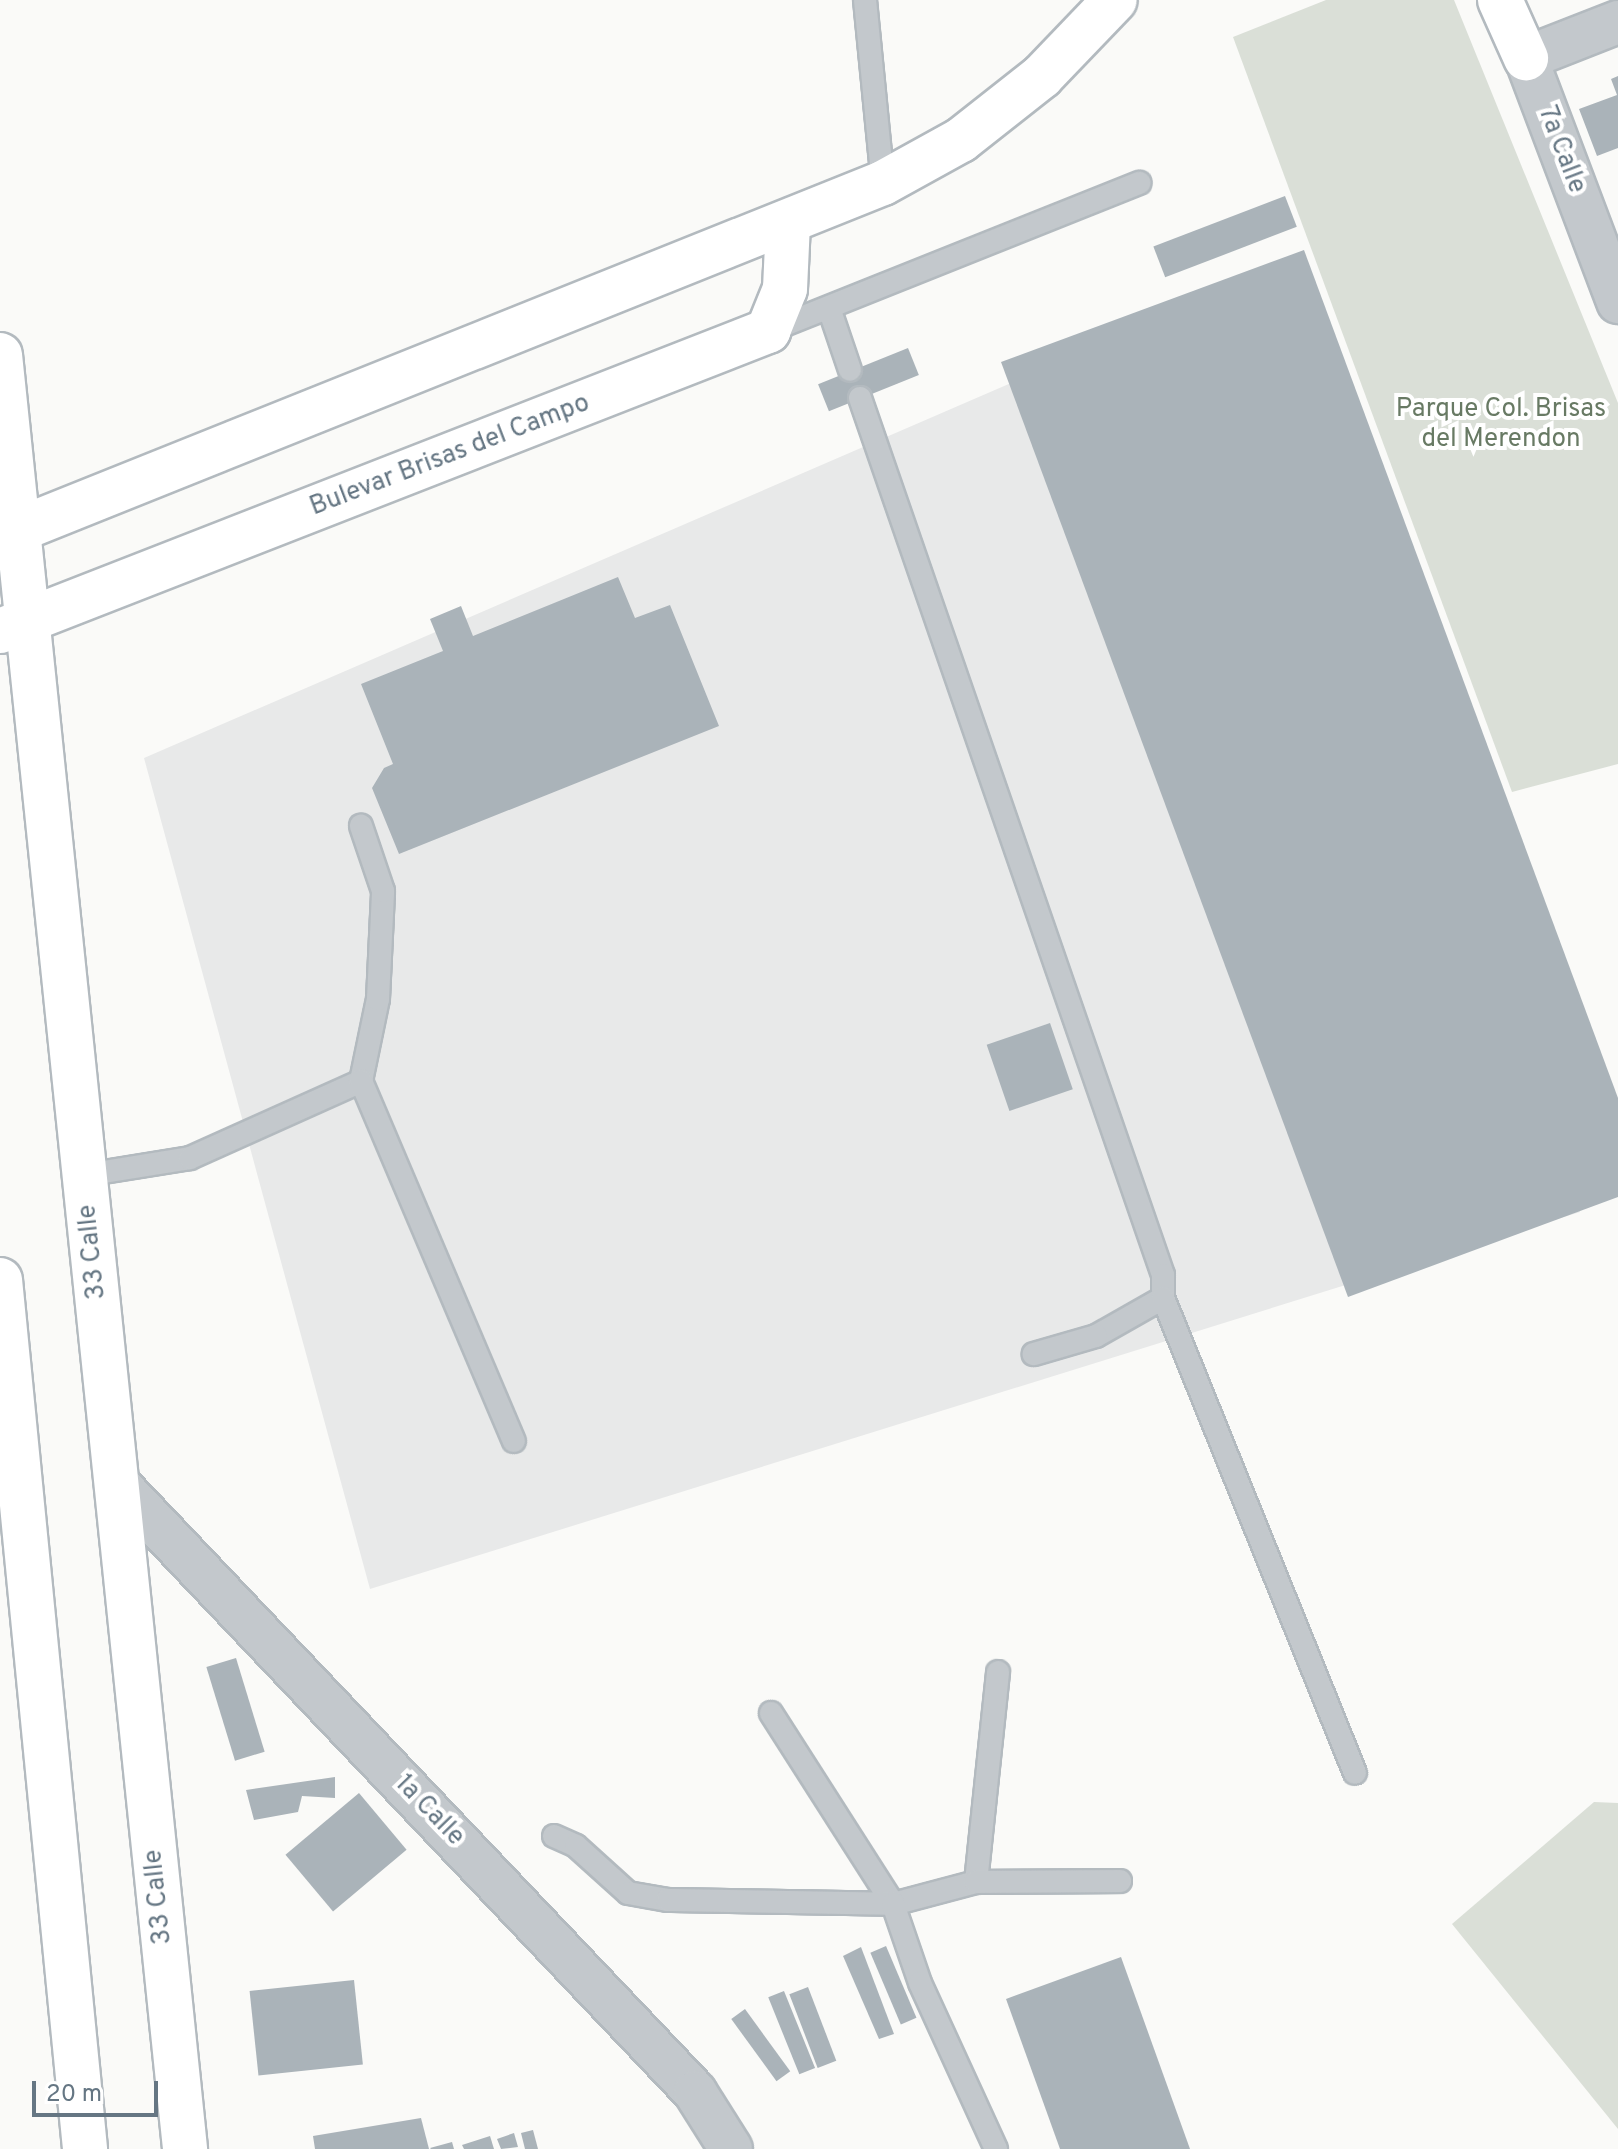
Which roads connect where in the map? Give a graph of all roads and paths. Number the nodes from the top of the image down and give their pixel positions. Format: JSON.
{"nodes":[{"id":1,"x":865,"y":0,"type":"edge"},
{"id":2,"x":1115,"y":0,"type":"edge"},
{"id":3,"x":1500,"y":0,"type":"edge"},
{"id":4,"x":1618,"y":22,"type":"edge"},
{"id":5,"x":1526,"y":58,"type":"junction"},
{"id":6,"x":883,"y":183,"type":"junction"},
{"id":7,"x":1139,"y":183,"type":"dead end"},
{"id":8,"x":788,"y":222,"type":"junction"},
{"id":9,"x":1618,"y":302,"type":"edge"},
{"id":10,"x":829,"y":308,"type":"junction"},
{"id":11,"x":768,"y":331,"type":"junction"},
{"id":12,"x":0,"y":355,"type":"edge"},
{"id":13,"x":850,"y":370,"type":"dead end"},
{"id":14,"x":860,"y":398,"type":"dead end"},
{"id":15,"x":10,"y":533,"type":"edge"},
{"id":16,"x":14,"y":626,"type":"edge"},
{"id":17,"x":361,"y":826,"type":"dead end"},
{"id":18,"x":361,"y":1081,"type":"junction"},
{"id":19,"x":85,"y":1175,"type":"junction"},
{"id":20,"x":0,"y":1280,"type":"edge"},
{"id":21,"x":1163,"y":1298,"type":"junction"},
{"id":22,"x":1034,"y":1354,"type":"dead end"},
{"id":23,"x":514,"y":1441,"type":"dead end"},
{"id":24,"x":116,"y":1482,"type":"junction"},
{"id":25,"x":998,"y":1672,"type":"dead end"},
{"id":26,"x":771,"y":1713,"type":"dead end"},
{"id":27,"x":1355,"y":1773,"type":"dead end"},
{"id":28,"x":554,"y":1836,"type":"dead end"},
{"id":29,"x":1120,"y":1881,"type":"dead end"},
{"id":30,"x":976,"y":1882,"type":"junction"},
{"id":31,"x":893,"y":1904,"type":"junction"},
{"id":32,"x":85,"y":2149,"type":"edge"},
{"id":33,"x":185,"y":2149,"type":"edge"},
{"id":34,"x":731,"y":2149,"type":"edge"},
{"id":35,"x":996,"y":2149,"type":"edge"}],
"edges":[{"from":1,"to":6,"type":"lane"},
{"from":2,"to":6,"type":"main road"},
{"from":3,"to":5,"type":"main road","name":"7a Calle"},
{"from":4,"to":5,"type":"street"},
{"from":5,"to":9,"type":"street","name":"7a Calle"},
{"from":6,"to":8,"type":"main road"},
{"from":7,"to":10,"type":"lane"},
{"from":8,"to":11,"type":"main road"},
{"from":8,"to":15,"type":"main road"},
{"from":10,"to":11,"type":"lane"},
{"from":10,"to":13,"type":"lane"},
{"from":11,"to":16,"type":"main road","name":"Bulevar Brisas del Campo"},
{"from":12,"to":15,"type":"main road","name":"33 Calle"},
{"from":14,"to":21,"type":"lane"},
{"from":15,"to":16,"type":"main road","name":"33 Calle"},
{"from":16,"to":19,"type":"main road","name":"33 Calle"},
{"from":17,"to":18,"type":"lane"},
{"from":18,"to":19,"type":"lane"},
{"from":18,"to":23,"type":"lane"},
{"from":19,"to":24,"type":"main road","name":"33 Calle"},
{"from":20,"to":32,"type":"main road"},
{"from":21,"to":22,"type":"lane"},
{"from":21,"to":27,"type":"lane"},
{"from":24,"to":33,"type":"main road","name":"33 Calle"},
{"from":24,"to":34,"type":"street","name":"1a Calle"},
{"from":25,"to":30,"type":"lane"},
{"from":26,"to":31,"type":"lane"},
{"from":28,"to":31,"type":"lane"},
{"from":29,"to":30,"type":"lane"},
{"from":30,"to":31,"type":"lane"},
{"from":31,"to":35,"type":"lane"}]}
